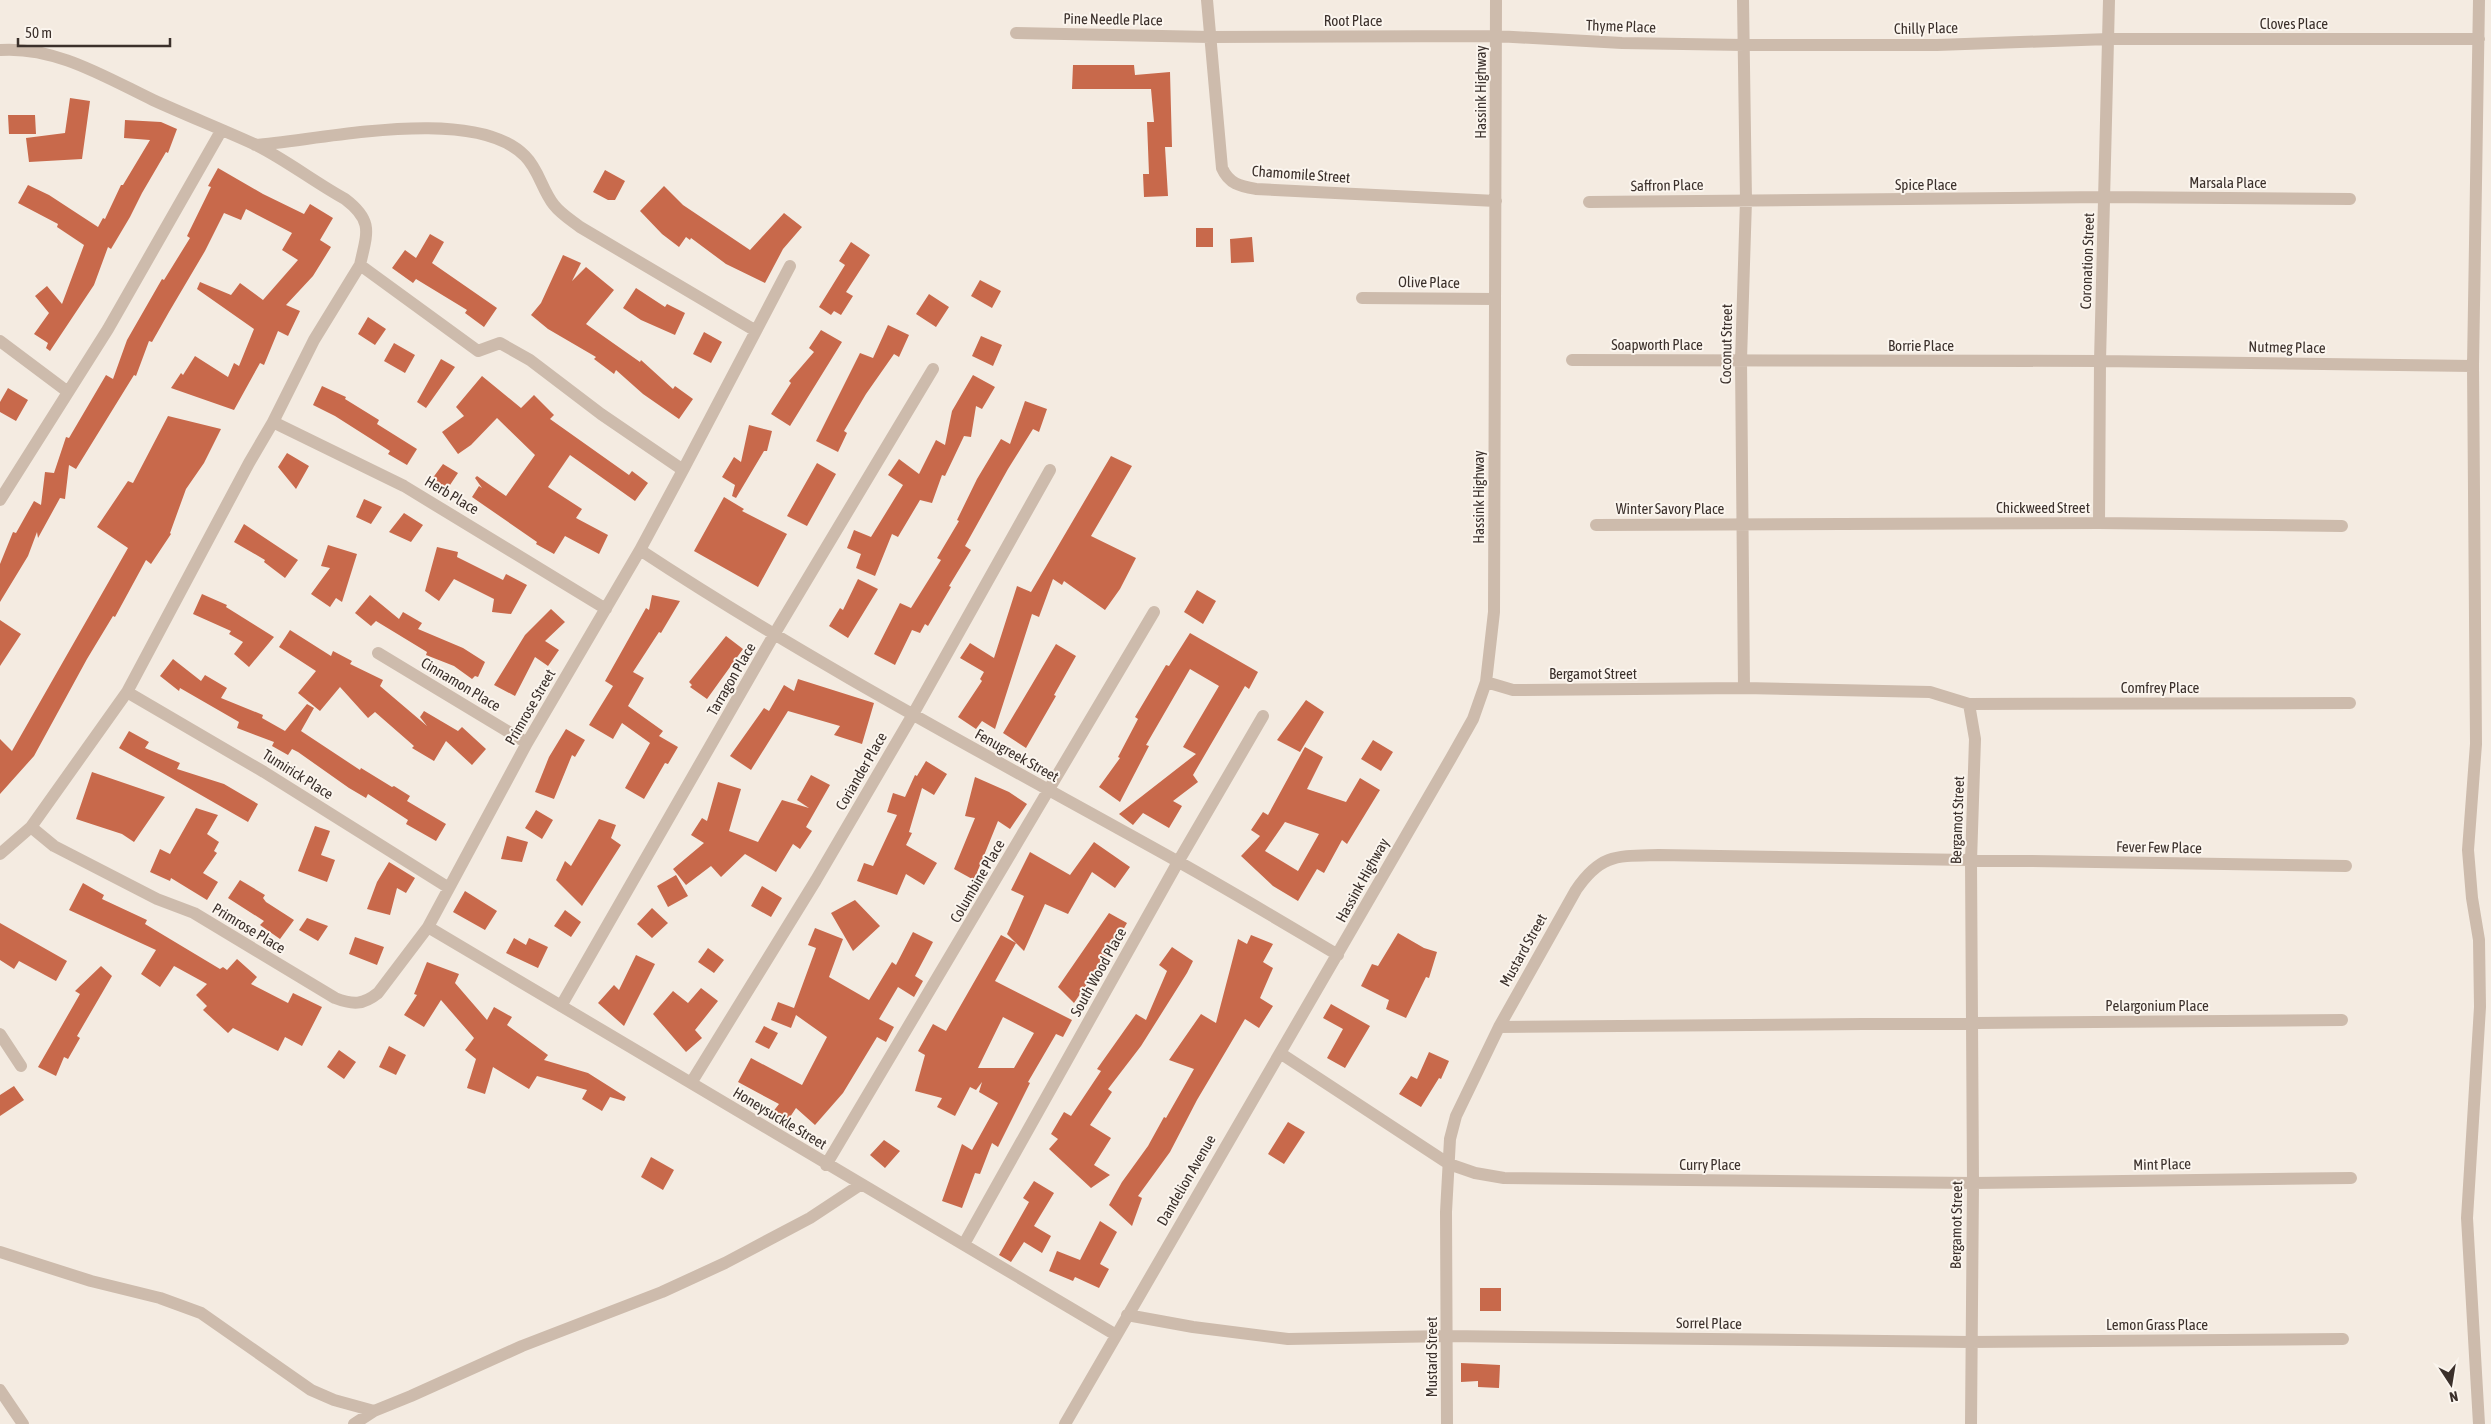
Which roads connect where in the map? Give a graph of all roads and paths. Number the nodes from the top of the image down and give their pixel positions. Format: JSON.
{"nodes":[{"id":1,"x":1207,"y":0,"type":"edge"},
{"id":2,"x":1496,"y":0,"type":"edge"},
{"id":3,"x":1743,"y":0,"type":"edge"},
{"id":4,"x":2109,"y":0,"type":"edge"},
{"id":5,"x":2479,"y":0,"type":"edge"},
{"id":6,"x":1016,"y":33,"type":"dead end"},
{"id":7,"x":1496,"y":36,"type":"junction"},
{"id":8,"x":1210,"y":37,"type":"junction"},
{"id":9,"x":2108,"y":39,"type":"junction"},
{"id":10,"x":2479,"y":40,"type":"junction"},
{"id":11,"x":1744,"y":46,"type":"junction"},
{"id":12,"x":0,"y":50,"type":"edge"},
{"id":13,"x":221,"y":131,"type":"junction"},
{"id":14,"x":255,"y":145,"type":"junction"},
{"id":15,"x":2105,"y":197,"type":"junction"},
{"id":16,"x":2350,"y":199,"type":"dead end"},
{"id":17,"x":1746,"y":200,"type":"junction"},
{"id":18,"x":1496,"y":201,"type":"junction"},
{"id":19,"x":1589,"y":202,"type":"dead end"},
{"id":20,"x":360,"y":265,"type":"junction"},
{"id":21,"x":790,"y":266,"type":"dead end"},
{"id":22,"x":1362,"y":298,"type":"dead end"},
{"id":23,"x":1495,"y":299,"type":"junction"},
{"id":24,"x":756,"y":330,"type":"junction"},
{"id":25,"x":0,"y":341,"type":"edge"},
{"id":26,"x":1572,"y":360,"type":"dead end"},
{"id":27,"x":1741,"y":360,"type":"junction"},
{"id":28,"x":2100,"y":361,"type":"junction"},
{"id":29,"x":2473,"y":366,"type":"junction"},
{"id":30,"x":932,"y":370,"type":"dead end"},
{"id":31,"x":68,"y":392,"type":"junction"},
{"id":32,"x":274,"y":422,"type":"junction"},
{"id":33,"x":683,"y":470,"type":"junction"},
{"id":34,"x":1050,"y":470,"type":"dead end"},
{"id":35,"x":0,"y":500,"type":"edge"},
{"id":36,"x":2099,"y":523,"type":"junction"},
{"id":37,"x":1743,"y":524,"type":"junction"},
{"id":38,"x":1596,"y":525,"type":"dead end"},
{"id":39,"x":2342,"y":526,"type":"dead end"},
{"id":40,"x":640,"y":550,"type":"junction"},
{"id":41,"x":606,"y":609,"type":"junction"},
{"id":42,"x":1154,"y":612,"type":"dead end"},
{"id":43,"x":775,"y":633,"type":"junction"},
{"id":44,"x":378,"y":653,"type":"dead end"},
{"id":45,"x":1486,"y":682,"type":"junction"},
{"id":46,"x":1744,"y":688,"type":"junction"},
{"id":47,"x":127,"y":692,"type":"junction"},
{"id":48,"x":2350,"y":703,"type":"dead end"},
{"id":49,"x":1969,"y":704,"type":"junction"},
{"id":50,"x":912,"y":716,"type":"junction"},
{"id":51,"x":1263,"y":716,"type":"dead end"},
{"id":52,"x":527,"y":743,"type":"junction"},
{"id":53,"x":1048,"y":790,"type":"junction"},
{"id":54,"x":31,"y":828,"type":"junction"},
{"id":55,"x":0,"y":854,"type":"edge"},
{"id":56,"x":1971,"y":861,"type":"junction"},
{"id":57,"x":1178,"y":862,"type":"junction"},
{"id":58,"x":2346,"y":866,"type":"dead end"},
{"id":59,"x":449,"y":888,"type":"junction"},
{"id":60,"x":428,"y":927,"type":"junction"},
{"id":61,"x":1338,"y":955,"type":"junction"},
{"id":62,"x":561,"y":1006,"type":"junction"},
{"id":63,"x":2342,"y":1020,"type":"dead end"},
{"id":64,"x":1972,"y":1022,"type":"junction"},
{"id":65,"x":1499,"y":1028,"type":"junction"},
{"id":66,"x":0,"y":1034,"type":"edge"},
{"id":67,"x":1280,"y":1054,"type":"junction"},
{"id":68,"x":21,"y":1066,"type":"dead end"},
{"id":69,"x":691,"y":1083,"type":"junction"},
{"id":70,"x":1449,"y":1164,"type":"junction"},
{"id":71,"x":826,"y":1165,"type":"junction"},
{"id":72,"x":2351,"y":1178,"type":"dead end"},
{"id":73,"x":1973,"y":1183,"type":"junction"},
{"id":74,"x":860,"y":1185,"type":"junction"},
{"id":75,"x":964,"y":1244,"type":"junction"},
{"id":76,"x":0,"y":1252,"type":"edge"},
{"id":77,"x":1127,"y":1315,"type":"junction"},
{"id":78,"x":1116,"y":1335,"type":"junction"},
{"id":79,"x":1447,"y":1336,"type":"junction"},
{"id":80,"x":2343,"y":1339,"type":"dead end"},
{"id":81,"x":1970,"y":1342,"type":"junction"},
{"id":82,"x":0,"y":1390,"type":"edge"},
{"id":83,"x":374,"y":1411,"type":"junction"},
{"id":84,"x":24,"y":1424,"type":"edge"},
{"id":85,"x":354,"y":1424,"type":"edge"},
{"id":86,"x":1065,"y":1424,"type":"edge"},
{"id":87,"x":1447,"y":1424,"type":"edge"},
{"id":88,"x":1970,"y":1424,"type":"edge"},
{"id":89,"x":2479,"y":1424,"type":"edge"}],
"edges":[{"from":1,"to":8,"type":"street","name":"Chamomile Street"},
{"from":2,"to":7,"type":"street","name":"Hassink Highway"},
{"from":3,"to":11,"type":"street","name":"Coconut Street"},
{"from":4,"to":9,"type":"street","name":"Coronation Street"},
{"from":5,"to":10,"type":"street"},
{"from":6,"to":8,"type":"street","name":"Pine Needle Place"},
{"from":7,"to":8,"type":"street","name":"Root Place"},
{"from":7,"to":11,"type":"street","name":"Thyme Place"},
{"from":7,"to":18,"type":"street","name":"Hassink Highway"},
{"from":8,"to":18,"type":"street","name":"Chamomile Street"},
{"from":9,"to":10,"type":"street","name":"Cloves Place"},
{"from":9,"to":11,"type":"street","name":"Chilly Place"},
{"from":9,"to":15,"type":"street","name":"Coronation Street"},
{"from":10,"to":29,"type":"street"},
{"from":11,"to":17,"type":"street","name":"Coconut Street"},
{"from":12,"to":13,"type":"street"},
{"from":13,"to":14,"type":"street"},
{"from":13,"to":31,"type":"street"},
{"from":14,"to":20,"type":"street"},
{"from":14,"to":24,"type":"street"},
{"from":15,"to":16,"type":"street","name":"Marsala Place"},
{"from":15,"to":17,"type":"street","name":"Spice Place"},
{"from":15,"to":28,"type":"street","name":"Coronation Street"},
{"from":17,"to":19,"type":"street","name":"Saffron Place"},
{"from":17,"to":27,"type":"street","name":"Coconut Street"},
{"from":18,"to":23,"type":"street","name":"Hassink Highway"},
{"from":20,"to":32,"type":"street"},
{"from":20,"to":33,"type":"street"},
{"from":21,"to":24,"type":"street","name":"Primrose Street"},
{"from":22,"to":23,"type":"street","name":"Olive Place"},
{"from":23,"to":45,"type":"street","name":"Hassink Highway"},
{"from":24,"to":33,"type":"street","name":"Primrose Street"},
{"from":25,"to":31,"type":"street"},
{"from":26,"to":27,"type":"street","name":"Soapworth Place"},
{"from":27,"to":28,"type":"street","name":"Borrie Place"},
{"from":27,"to":37,"type":"street","name":"Coconut Street"},
{"from":28,"to":29,"type":"street","name":"Nutmeg Place"},
{"from":28,"to":36,"type":"street","name":"Coronation Street"},
{"from":29,"to":89,"type":"street"},
{"from":30,"to":43,"type":"street","name":"Tarragon Place"},
{"from":31,"to":35,"type":"street"},
{"from":32,"to":41,"type":"street","name":"Herb Place"},
{"from":32,"to":47,"type":"street"},
{"from":33,"to":40,"type":"street","name":"Primrose Street"},
{"from":34,"to":50,"type":"street","name":"Coriander Place"},
{"from":36,"to":37,"type":"street","name":"Chickweed Street"},
{"from":36,"to":39,"type":"street","name":"Chickweed Street"},
{"from":37,"to":38,"type":"street","name":"Winter Savory Place"},
{"from":37,"to":46,"type":"street","name":"Coconut Street"},
{"from":40,"to":41,"type":"street","name":"Primrose Street"},
{"from":40,"to":43,"type":"street","name":"Fenugreek Street"},
{"from":41,"to":52,"type":"street","name":"Primrose Street"},
{"from":42,"to":53,"type":"street","name":"Columbine Place"},
{"from":43,"to":50,"type":"street","name":"Fenugreek Street"},
{"from":43,"to":62,"type":"street","name":"Tarragon Place"},
{"from":44,"to":52,"type":"street","name":"Cinnamon Place"},
{"from":45,"to":46,"type":"street","name":"Bergamot Street"},
{"from":45,"to":61,"type":"street","name":"Hassink Highway"},
{"from":46,"to":49,"type":"street","name":"Bergamot Street"},
{"from":47,"to":54,"type":"street"},
{"from":47,"to":59,"type":"street","name":"Tumirick Place"},
{"from":48,"to":49,"type":"street","name":"Comfrey Place"},
{"from":49,"to":56,"type":"street","name":"Bergamot Street"},
{"from":50,"to":53,"type":"street","name":"Fenugreek Street"},
{"from":50,"to":69,"type":"street","name":"Coriander Place"},
{"from":51,"to":57,"type":"street","name":"South Wood Place"},
{"from":52,"to":59,"type":"street","name":"Primrose Street"},
{"from":53,"to":57,"type":"street","name":"Fenugreek Street"},
{"from":53,"to":71,"type":"street","name":"Columbine Place"},
{"from":54,"to":55,"type":"street"},
{"from":54,"to":60,"type":"street","name":"Primrose Place"},
{"from":56,"to":58,"type":"street","name":"Fever Few Place"},
{"from":56,"to":64,"type":"street","name":"Bergamot Street"},
{"from":56,"to":65,"type":"street","name":"Mustard Street"},
{"from":57,"to":61,"type":"street","name":"Fenugreek Street"},
{"from":57,"to":75,"type":"street","name":"South Wood Place"},
{"from":59,"to":60,"type":"street","name":"Primrose Street"},
{"from":60,"to":62,"type":"street","name":"Honeysuckle Street"},
{"from":61,"to":67,"type":"street","name":"Dandelion Avenue"},
{"from":62,"to":69,"type":"street","name":"Honeysuckle Street"},
{"from":63,"to":64,"type":"street","name":"Pelargonium Place"},
{"from":64,"to":65,"type":"street","name":"Pelargonium Place"},
{"from":64,"to":73,"type":"street","name":"Bergamot Street"},
{"from":65,"to":70,"type":"street","name":"Mustard Street"},
{"from":66,"to":68,"type":"street"},
{"from":67,"to":70,"type":"street","name":"Curry Place"},
{"from":67,"to":77,"type":"street","name":"Dandelion Avenue"},
{"from":69,"to":71,"type":"street","name":"Honeysuckle Street"},
{"from":70,"to":73,"type":"street","name":"Curry Place"},
{"from":70,"to":79,"type":"street","name":"Mustard Street"},
{"from":71,"to":74,"type":"street","name":"Honeysuckle Street"},
{"from":72,"to":73,"type":"street","name":"Mint Place"},
{"from":73,"to":81,"type":"street","name":"Bergamot Street"},
{"from":74,"to":75,"type":"street","name":"Honeysuckle Street"},
{"from":74,"to":83,"type":"street"},
{"from":75,"to":78,"type":"street","name":"Honeysuckle Street"},
{"from":76,"to":83,"type":"street"},
{"from":77,"to":78,"type":"street","name":"Dandelion Avenue"},
{"from":77,"to":79,"type":"street","name":"Sorrel Place"},
{"from":78,"to":86,"type":"street","name":"Dandelion Avenue"},
{"from":79,"to":81,"type":"street","name":"Sorrel Place"},
{"from":79,"to":87,"type":"street","name":"Mustard Street"},
{"from":80,"to":81,"type":"street","name":"Lemon Grass Place"},
{"from":81,"to":88,"type":"street","name":"Bergamot Street"},
{"from":82,"to":84,"type":"street"},
{"from":83,"to":85,"type":"street"}]}
